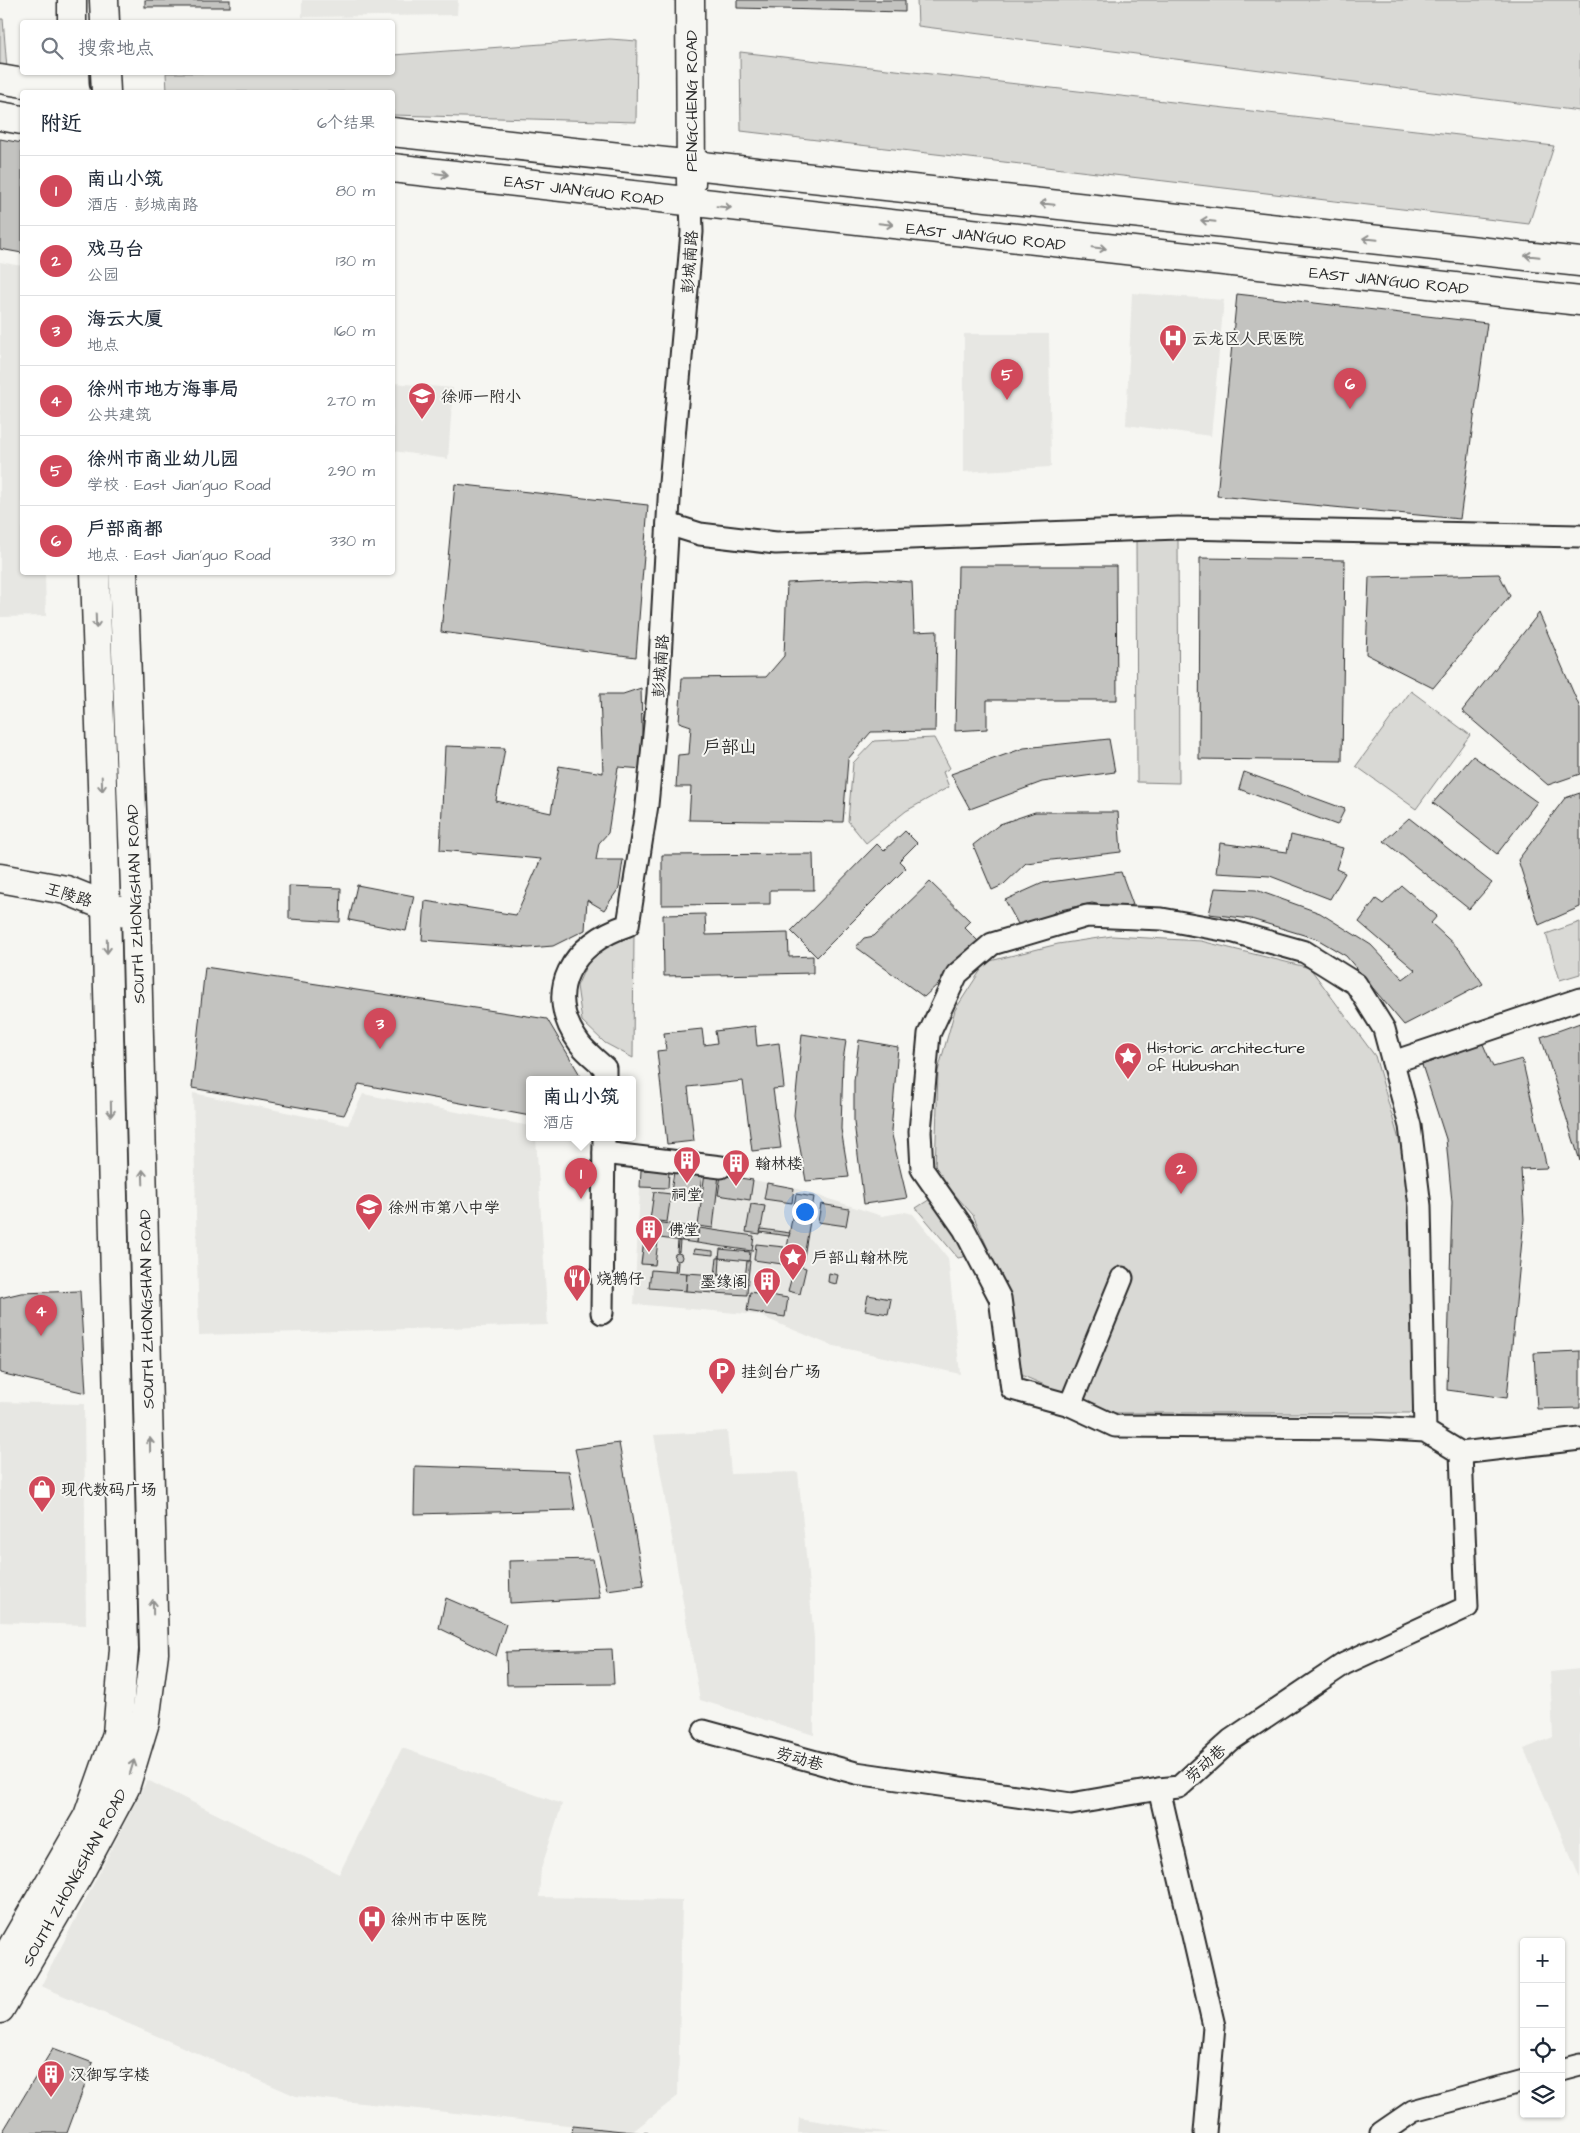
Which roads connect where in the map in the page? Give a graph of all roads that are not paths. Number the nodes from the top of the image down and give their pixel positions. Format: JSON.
{"nodes":[{"id":1,"x":72,"y":0,"type":"edge"},
{"id":2,"x":104,"y":0,"type":"edge"},
{"id":3,"x":690,"y":0,"type":"edge"},
{"id":4,"x":72,"y":20,"type":"edge"},
{"id":5,"x":104,"y":20,"type":"edge"},
{"id":6,"x":74,"y":75,"type":"edge"},
{"id":7,"x":106,"y":75,"type":"edge"},
{"id":8,"x":0,"y":79,"type":"edge"},
{"id":9,"x":63,"y":90,"type":"edge"},
{"id":10,"x":75,"y":90,"type":"edge"},
{"id":11,"x":106,"y":90,"type":"edge"},
{"id":12,"x":0,"y":116,"type":"edge"},
{"id":13,"x":20,"y":120,"type":"edge"},
{"id":14,"x":395,"y":132,"type":"edge"},
{"id":15,"x":691,"y":165,"type":"junction"},
{"id":16,"x":395,"y":168,"type":"edge"},
{"id":17,"x":691,"y":203,"type":"junction"},
{"id":18,"x":1580,"y":262,"type":"edge"},
{"id":19,"x":1580,"y":301,"type":"edge"},
{"id":20,"x":668,"y":524,"type":"junction"},
{"id":21,"x":1580,"y":536,"type":"edge"},
{"id":22,"x":95,"y":575,"type":"edge"},
{"id":23,"x":123,"y":575,"type":"edge"},
{"id":24,"x":0,"y":878,"type":"edge"},
{"id":25,"x":106,"y":906,"type":"junction"},
{"id":26,"x":136,"y":915,"type":"junction"},
{"id":27,"x":1580,"y":999,"type":"edge"},
{"id":28,"x":1393,"y":1062,"type":"junction"},
{"id":29,"x":605,"y":1076,"type":"edge"},
{"id":30,"x":604,"y":1145,"type":"edge"},
{"id":31,"x":720,"y":1167,"type":"dead end"},
{"id":32,"x":1122,"y":1278,"type":"dead end"},
{"id":33,"x":602,"y":1313,"type":"dead end"},
{"id":34,"x":1070,"y":1405,"type":"junction"},
{"id":35,"x":1425,"y":1431,"type":"junction"},
{"id":36,"x":1580,"y":1439,"type":"edge"},
{"id":37,"x":1461,"y":1453,"type":"junction"},
{"id":38,"x":704,"y":1730,"type":"dead end"},
{"id":39,"x":1159,"y":1789,"type":"junction"},
{"id":40,"x":0,"y":1968,"type":"edge"},
{"id":41,"x":0,"y":2010,"type":"edge"},
{"id":42,"x":1580,"y":2065,"type":"edge"},
{"id":43,"x":1565,"y":2069,"type":"edge"},
{"id":44,"x":1520,"y":2082,"type":"edge"},
{"id":45,"x":1205,"y":2133,"type":"edge"},
{"id":46,"x":1381,"y":2133,"type":"edge"}],
"edges":[{"from":1,"to":4,"type":"main road"},
{"from":2,"to":5,"type":"main road"},
{"from":3,"to":15,"type":"main road","name":"PENGCHENG ROAD"},
{"from":6,"to":10,"type":"main road"},
{"from":7,"to":11,"type":"main road"},
{"from":8,"to":9,"type":"main road"},
{"from":12,"to":13,"type":"main road"},
{"from":14,"to":15,"type":"main road"},
{"from":15,"to":17,"type":"main road","name":"PENGCHENG ROAD"},
{"from":18,"to":15,"type":"main road","one_way":true},
{"from":16,"to":17,"type":"main road","name":"EAST JIAN'GUO ROAD","one_way":true},
{"from":17,"to":19,"type":"main road","name":"EAST JIAN'GUO ROAD","one_way":true},
{"from":17,"to":20,"type":"street","name":"彭城南路"},
{"from":20,"to":21,"type":"street"},
{"from":20,"to":29,"type":"street","name":"彭城南路"},
{"from":22,"to":25,"type":"main road","name":"SOUTH ZHONGSHAN ROAD","one_way":true},
{"from":23,"to":26,"type":"main road","name":"SOUTH ZHONGSHAN ROAD"},
{"from":24,"to":25,"type":"main road","name":"王陵路"},
{"from":25,"to":26,"type":"main road","name":"王陵路"},
{"from":25,"to":40,"type":"main road","name":"SOUTH ZHONGSHAN ROAD","one_way":true},
{"from":41,"to":26,"type":"main road","name":"SOUTH ZHONGSHAN ROAD","one_way":true},
{"from":27,"to":28,"type":"street"},
{"from":28,"to":34,"type":"street"},
{"from":28,"to":35,"type":"street"},
{"from":30,"to":31,"type":"street"},
{"from":30,"to":33,"type":"street"},
{"from":32,"to":34,"type":"street"},
{"from":34,"to":35,"type":"street"},
{"from":35,"to":37,"type":"street"},
{"from":36,"to":37,"type":"street"},
{"from":37,"to":39,"type":"street","name":"劳动巷"},
{"from":38,"to":39,"type":"street","name":"劳动巷"},
{"from":39,"to":45,"type":"street"},
{"from":42,"to":43,"type":"street"},
{"from":44,"to":46,"type":"street"}]}
